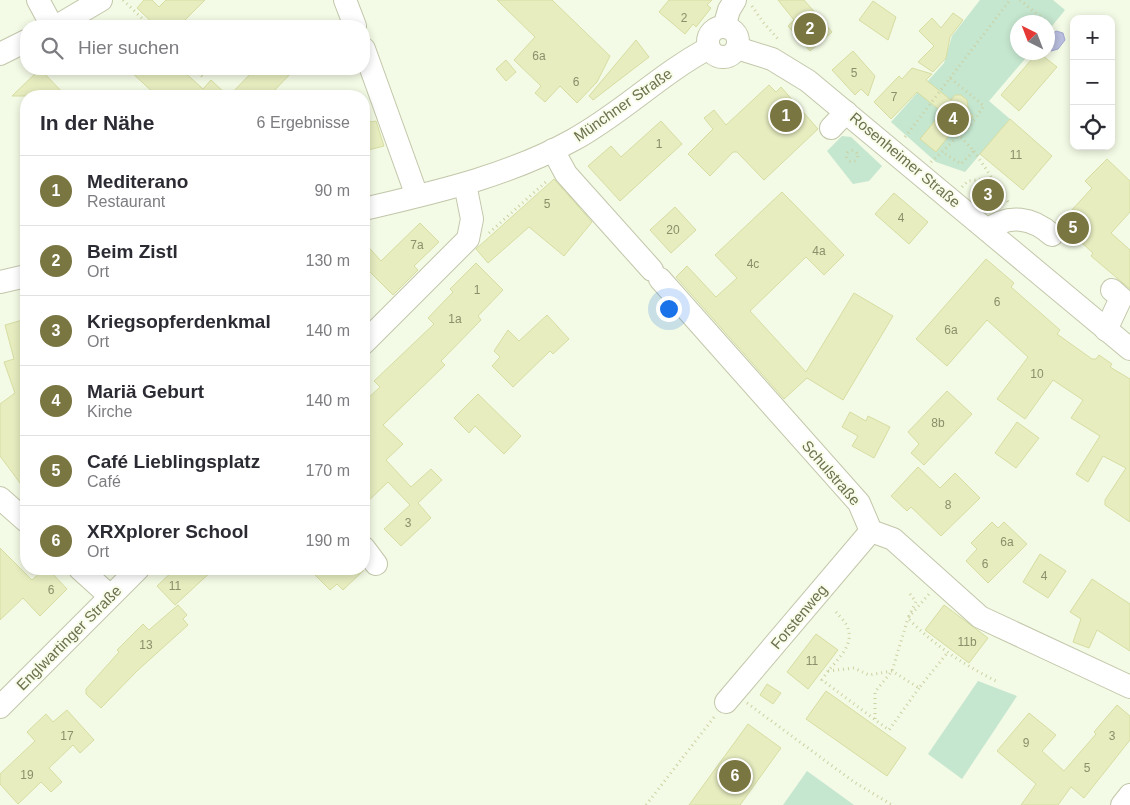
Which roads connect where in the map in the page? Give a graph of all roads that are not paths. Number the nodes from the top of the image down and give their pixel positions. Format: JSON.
{"nodes":[{"id":1,"x":38,"y":0,"type":"edge"},
{"id":2,"x":101,"y":0,"type":"edge"},
{"id":3,"x":345,"y":0,"type":"edge"},
{"id":4,"x":735,"y":0,"type":"edge"},
{"id":5,"x":49,"y":20,"type":"edge"},
{"id":6,"x":67,"y":20,"type":"edge"},
{"id":7,"x":353,"y":20,"type":"edge"},
{"id":8,"x":724,"y":27,"type":"junction"},
{"id":9,"x":20,"y":44,"type":"edge"},
{"id":10,"x":709,"y":48,"type":"junction"},
{"id":11,"x":737,"y":48,"type":"junction"},
{"id":12,"x":0,"y":54,"type":"edge"},
{"id":13,"x":370,"y":66,"type":"edge"},
{"id":14,"x":846,"y":112,"type":"junction"},
{"id":15,"x":830,"y":128,"type":"dead end"},
{"id":16,"x":557,"y":159,"type":"junction"},
{"id":17,"x":465,"y":184,"type":"junction"},
{"id":18,"x":417,"y":196,"type":"junction"},
{"id":19,"x":370,"y":208,"type":"edge"},
{"id":20,"x":988,"y":230,"type":"junction"},
{"id":21,"x":1049,"y":233,"type":"dead end"},
{"id":22,"x":20,"y":277,"type":"edge"},
{"id":23,"x":0,"y":282,"type":"edge"},
{"id":24,"x":1112,"y":290,"type":"dead end"},
{"id":25,"x":1106,"y":330,"type":"junction"},
{"id":26,"x":370,"y":337,"type":"edge"},
{"id":27,"x":1130,"y":348,"type":"edge"},
{"id":28,"x":0,"y":498,"type":"edge"},
{"id":29,"x":20,"y":516,"type":"edge"},
{"id":30,"x":871,"y":531,"type":"junction"},
{"id":31,"x":87,"y":575,"type":"edge"},
{"id":32,"x":132,"y":575,"type":"edge"},
{"id":33,"x":110,"y":596,"type":"junction"},
{"id":34,"x":1130,"y":687,"type":"edge"},
{"id":35,"x":730,"y":698,"type":"road end"},
{"id":36,"x":0,"y":707,"type":"edge"},
{"id":37,"x":1130,"y":795,"type":"edge"},
{"id":38,"x":1123,"y":805,"type":"edge"}],
"edges":[{"from":1,"to":5,"type":"street"},
{"from":2,"to":6,"type":"street"},
{"from":3,"to":7,"type":"street"},
{"from":4,"to":8,"type":"street"},
{"from":8,"to":10,"type":"street"},
{"from":8,"to":11,"type":"street"},
{"from":9,"to":12,"type":"street"},
{"from":10,"to":11,"type":"street"},
{"from":10,"to":16,"type":"street","name":"Münchner Straße"},
{"from":11,"to":14,"type":"street","name":"Rosenheimer Straße"},
{"from":13,"to":18,"type":"street"},
{"from":14,"to":15,"type":"street"},
{"from":14,"to":20,"type":"street","name":"Rosenheimer Straße"},
{"from":16,"to":17,"type":"street","name":"Münchner Straße"},
{"from":16,"to":30,"type":"street","name":"Schulstraße"},
{"from":17,"to":18,"type":"street","name":"Münchner Straße"},
{"from":17,"to":26,"type":"street"},
{"from":18,"to":19,"type":"street","name":"Münchner Straße"},
{"from":20,"to":21,"type":"street"},
{"from":20,"to":25,"type":"street","name":"Rosenheimer Straße"},
{"from":22,"to":23,"type":"street"},
{"from":24,"to":25,"type":"street"},
{"from":25,"to":27,"type":"street","name":"Rosenheimer Straße"},
{"from":28,"to":29,"type":"street"},
{"from":30,"to":34,"type":"street"},
{"from":30,"to":35,"type":"street","name":"Forstenweg"},
{"from":31,"to":33,"type":"street"},
{"from":32,"to":33,"type":"street","name":"Englwartinger Straße"},
{"from":33,"to":36,"type":"street","name":"Englwartinger Straße"},
{"from":37,"to":38,"type":"street"}]}
